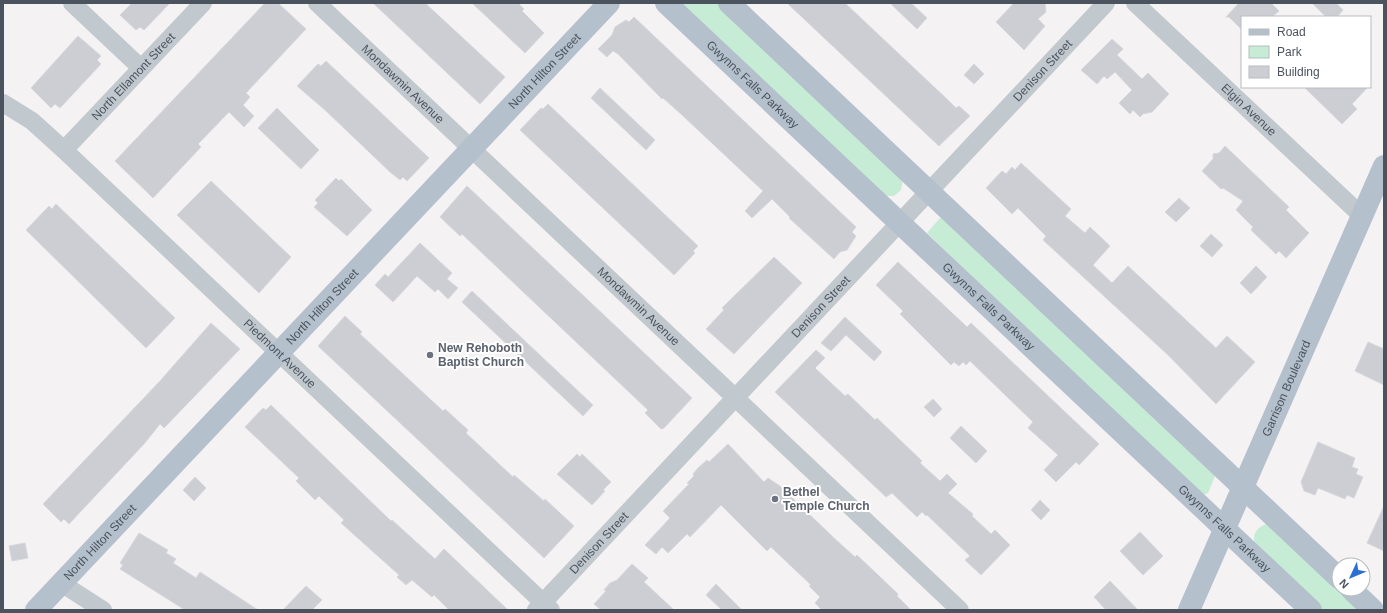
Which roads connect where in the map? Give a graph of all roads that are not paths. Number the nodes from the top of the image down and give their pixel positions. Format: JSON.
{"nodes":[{"id":1,"x":72,"y":3,"type":"edge"},
{"id":2,"x":203,"y":3,"type":"edge"},
{"id":3,"x":317,"y":3,"type":"edge"},
{"id":4,"x":609,"y":3,"type":"edge"},
{"id":5,"x":666,"y":3,"type":"edge"},
{"id":6,"x":729,"y":3,"type":"edge"},
{"id":7,"x":1106,"y":3,"type":"edge"},
{"id":8,"x":1136,"y":3,"type":"edge"},
{"id":9,"x":141,"y":68,"type":"junction"},
{"id":10,"x":3,"y":103,"type":"edge"},
{"id":11,"x":471,"y":149,"type":"junction"},
{"id":12,"x":64,"y":150,"type":"junction"},
{"id":13,"x":1384,"y":166,"type":"edge"},
{"id":14,"x":929,"y":192,"type":"junction"},
{"id":15,"x":1362,"y":216,"type":"junction"},
{"id":16,"x":901,"y":222,"type":"junction"},
{"id":17,"x":279,"y":352,"type":"junction"},
{"id":18,"x":735,"y":398,"type":"junction"},
{"id":19,"x":1243,"y":486,"type":"junction"},
{"id":20,"x":1224,"y":527,"type":"junction"},
{"id":21,"x":1331,"y":570,"type":"edge"},
{"id":22,"x":61,"y":583,"type":"junction"},
{"id":23,"x":1359,"y":597,"type":"edge"},
{"id":24,"x":544,"y":607,"type":"edge"},
{"id":25,"x":36,"y":610,"type":"edge"},
{"id":26,"x":103,"y":610,"type":"edge"},
{"id":27,"x":960,"y":610,"type":"edge"},
{"id":28,"x":1189,"y":610,"type":"edge"},
{"id":29,"x":1311,"y":610,"type":"edge"},
{"id":30,"x":1373,"y":610,"type":"edge"}],
"edges":[{"from":1,"to":9,"type":"street"},
{"from":2,"to":9,"type":"street","name":"North Ellamont Street"},
{"from":3,"to":11,"type":"street","name":"Mondawmin Avenue"},
{"from":4,"to":11,"type":"main road","name":"North Hilton Street"},
{"from":5,"to":16,"type":"main road","name":"Gwynns Falls Parkway"},
{"from":6,"to":14,"type":"main road"},
{"from":7,"to":14,"type":"street","name":"Denison Street"},
{"from":8,"to":15,"type":"street","name":"Elgin Avenue"},
{"from":9,"to":12,"type":"street","name":"North Ellamont Street"},
{"from":10,"to":12,"type":"street","name":"Piedmont Avenue"},
{"from":11,"to":17,"type":"main road","name":"North Hilton Street"},
{"from":11,"to":18,"type":"street","name":"Mondawmin Avenue"},
{"from":12,"to":17,"type":"street","name":"Piedmont Avenue"},
{"from":13,"to":15,"type":"main road","name":"Garrison Boulevard"},
{"from":14,"to":16,"type":"street","name":"Denison Street"},
{"from":14,"to":19,"type":"main road"},
{"from":15,"to":19,"type":"main road","name":"Garrison Boulevard"},
{"from":16,"to":18,"type":"street","name":"Denison Street"},
{"from":16,"to":20,"type":"main road","name":"Gwynns Falls Parkway"},
{"from":17,"to":22,"type":"main road","name":"North Hilton Street"},
{"from":17,"to":24,"type":"street","name":"Piedmont Avenue"},
{"from":18,"to":24,"type":"street","name":"Denison Street"},
{"from":18,"to":27,"type":"street","name":"Mondawmin Avenue"},
{"from":19,"to":20,"type":"main road","name":"Garrison Boulevard"},
{"from":19,"to":21,"type":"main road"},
{"from":20,"to":28,"type":"main road","name":"Garrison Boulevard"},
{"from":20,"to":29,"type":"main road","name":"Gwynns Falls Parkway"},
{"from":22,"to":25,"type":"main road","name":"North Hilton Street"},
{"from":22,"to":26,"type":"street"},
{"from":23,"to":30,"type":"main road"}]}
